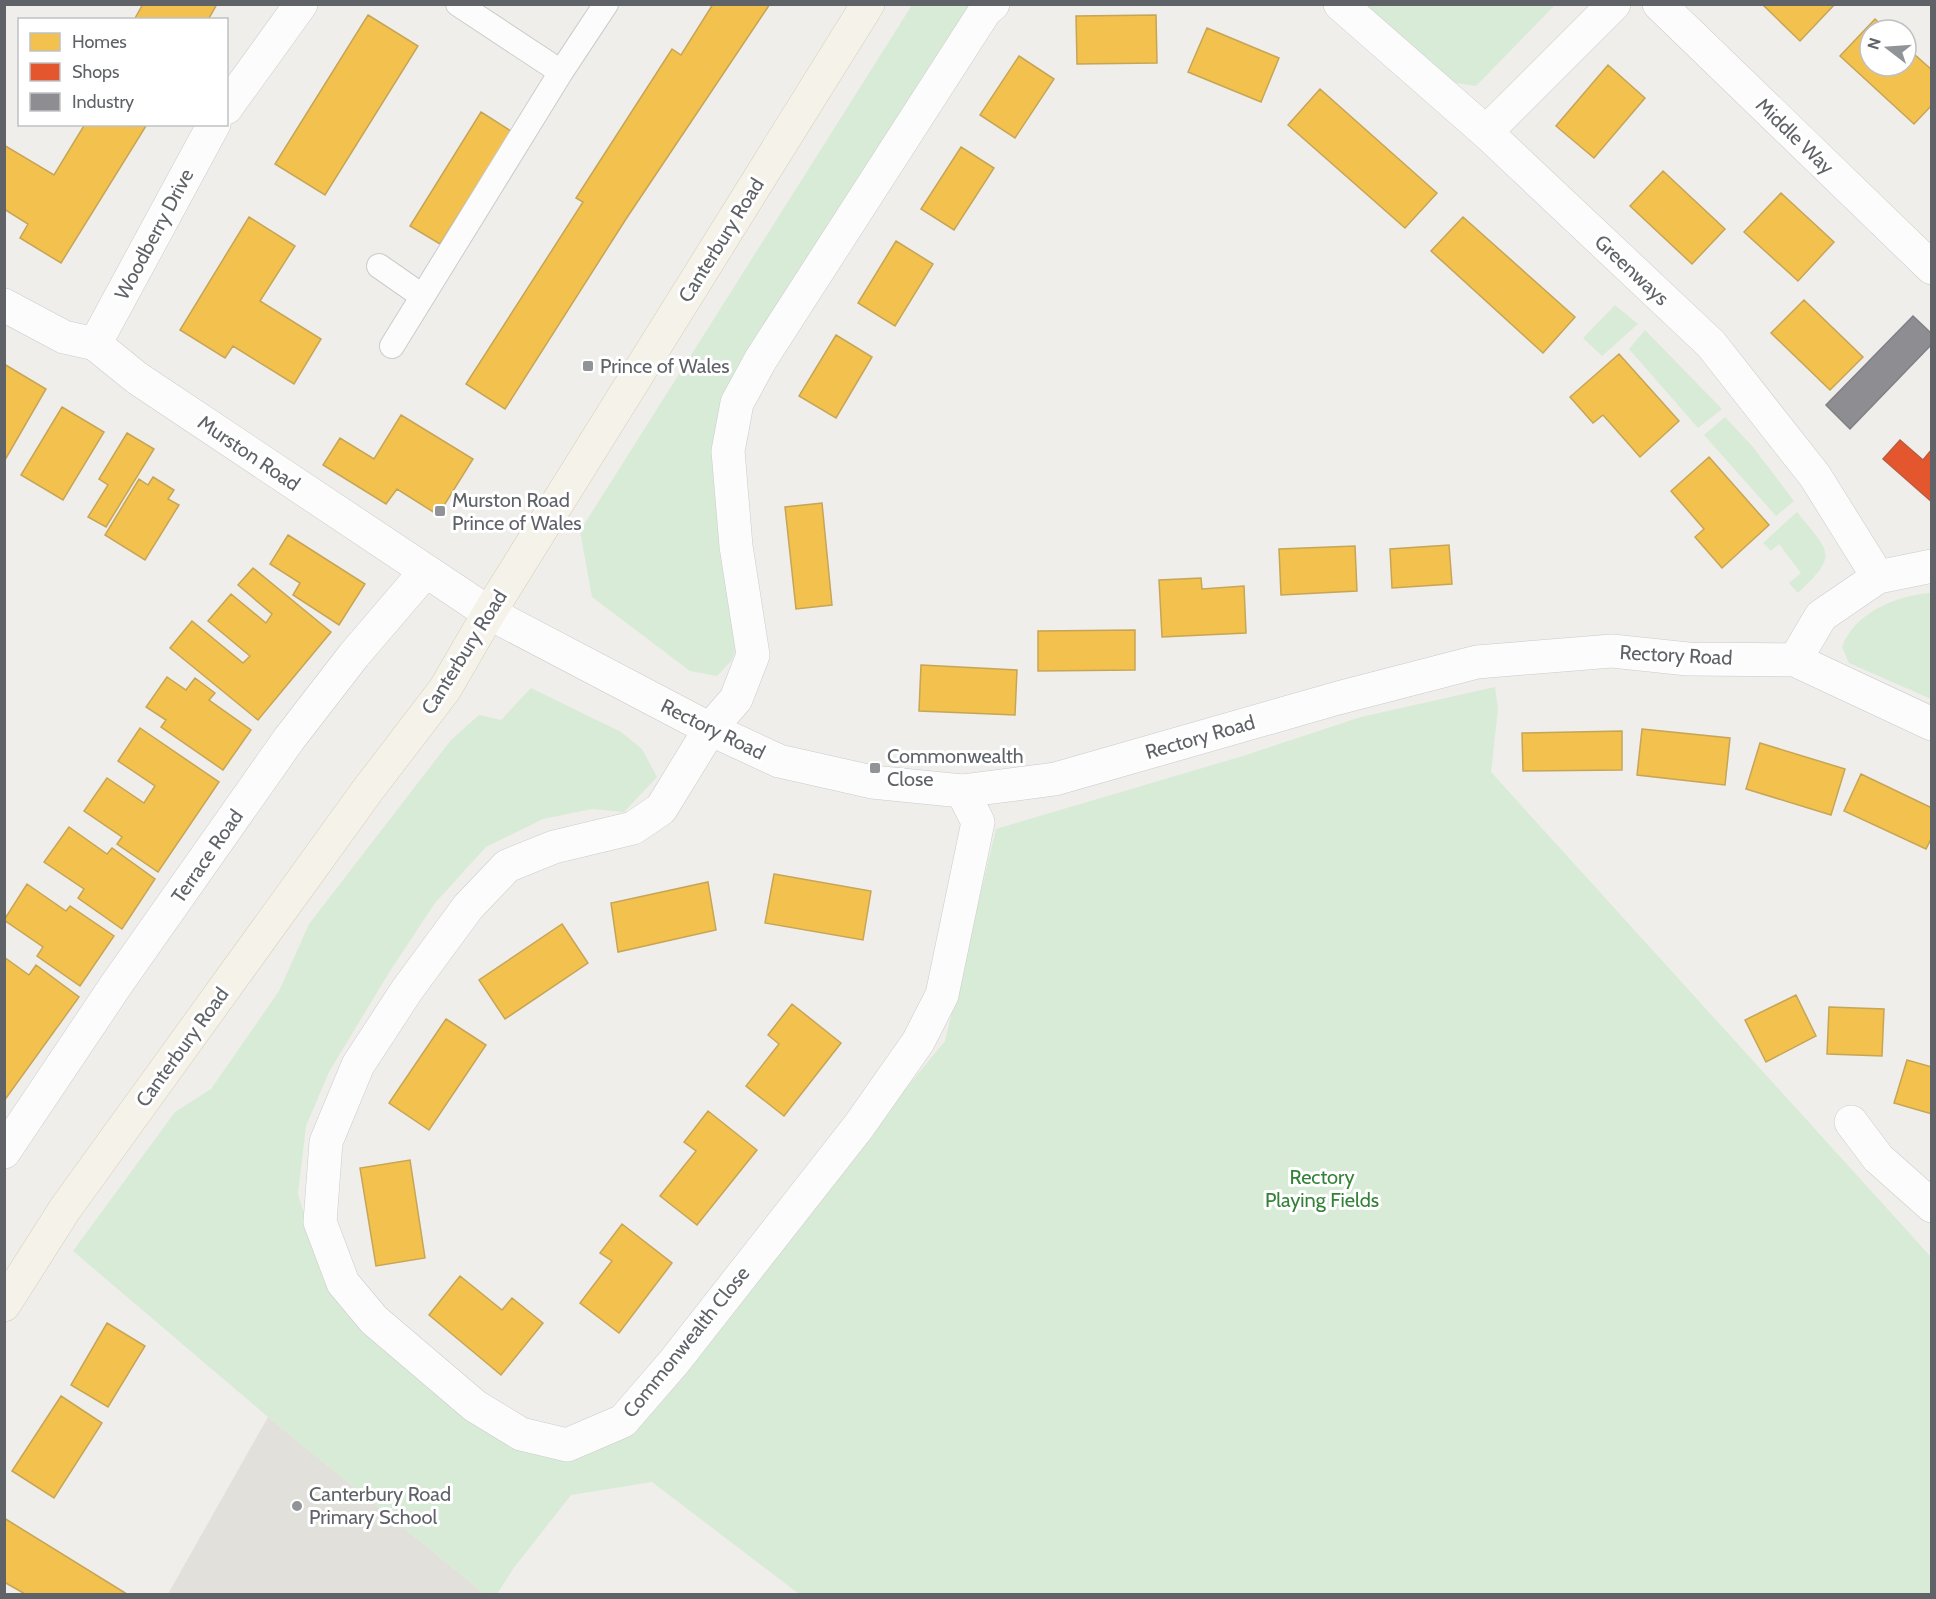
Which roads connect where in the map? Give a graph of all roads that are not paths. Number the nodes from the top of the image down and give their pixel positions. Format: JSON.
{"nodes":[{"id":1,"x":301,"y":4,"type":"edge"},
{"id":2,"x":458,"y":4,"type":"edge"},
{"id":3,"x":606,"y":4,"type":"edge"},
{"id":4,"x":868,"y":4,"type":"edge"},
{"id":5,"x":993,"y":4,"type":"edge"},
{"id":6,"x":1340,"y":4,"type":"edge"},
{"id":7,"x":1614,"y":4,"type":"edge"},
{"id":8,"x":1659,"y":4,"type":"edge"},
{"id":9,"x":561,"y":72,"type":"junction"},
{"id":10,"x":228,"y":105,"type":"edge"},
{"id":11,"x":213,"y":126,"type":"edge"},
{"id":12,"x":1486,"y":132,"type":"junction"},
{"id":13,"x":379,"y":266,"type":"dead end"},
{"id":14,"x":1932,"y":268,"type":"edge"},
{"id":15,"x":422,"y":296,"type":"junction"},
{"id":16,"x":4,"y":305,"type":"edge"},
{"id":17,"x":95,"y":344,"type":"junction"},
{"id":18,"x":392,"y":346,"type":"dead end"},
{"id":19,"x":1932,"y":566,"type":"edge"},
{"id":20,"x":425,"y":572,"type":"junction"},
{"id":21,"x":1878,"y":577,"type":"junction"},
{"id":22,"x":489,"y":613,"type":"junction"},
{"id":23,"x":1795,"y":660,"type":"junction"},
{"id":24,"x":1932,"y":724,"type":"edge"},
{"id":25,"x":710,"y":729,"type":"junction"},
{"id":26,"x":962,"y":791,"type":"junction"},
{"id":27,"x":1851,"y":1122,"type":"dead end"},
{"id":28,"x":4,"y":1152,"type":"edge"},
{"id":29,"x":1932,"y":1206,"type":"edge"},
{"id":30,"x":4,"y":1305,"type":"edge"}],
"edges":[{"from":1,"to":10,"type":"street"},
{"from":2,"to":9,"type":"lane"},
{"from":3,"to":9,"type":"lane"},
{"from":4,"to":22,"type":"main road","name":"Canterbury Road"},
{"from":5,"to":25,"type":"street"},
{"from":6,"to":12,"type":"street","name":"Greenways"},
{"from":7,"to":12,"type":"street"},
{"from":8,"to":14,"type":"street","name":"Middle Way"},
{"from":9,"to":15,"type":"lane"},
{"from":11,"to":17,"type":"street","name":"Woodberry Drive"},
{"from":12,"to":21,"type":"street","name":"Greenways"},
{"from":13,"to":15,"type":"lane"},
{"from":15,"to":18,"type":"lane"},
{"from":16,"to":17,"type":"street","name":"Murston Road"},
{"from":17,"to":20,"type":"street","name":"Murston Road"},
{"from":19,"to":21,"type":"street"},
{"from":20,"to":22,"type":"street","name":"Murston Road"},
{"from":20,"to":28,"type":"street","name":"Terrace Road"},
{"from":21,"to":23,"type":"street"},
{"from":22,"to":25,"type":"street","name":"Rectory Road"},
{"from":22,"to":30,"type":"main road","name":"Canterbury Road"},
{"from":23,"to":24,"type":"street","name":"Rectory Road"},
{"from":23,"to":26,"type":"street","name":"Rectory Road"},
{"from":25,"to":26,"type":"street","name":"Rectory Road"},
{"from":25,"to":26,"type":"street","name":"Commonwealth Close"},
{"from":27,"to":29,"type":"street"}]}
